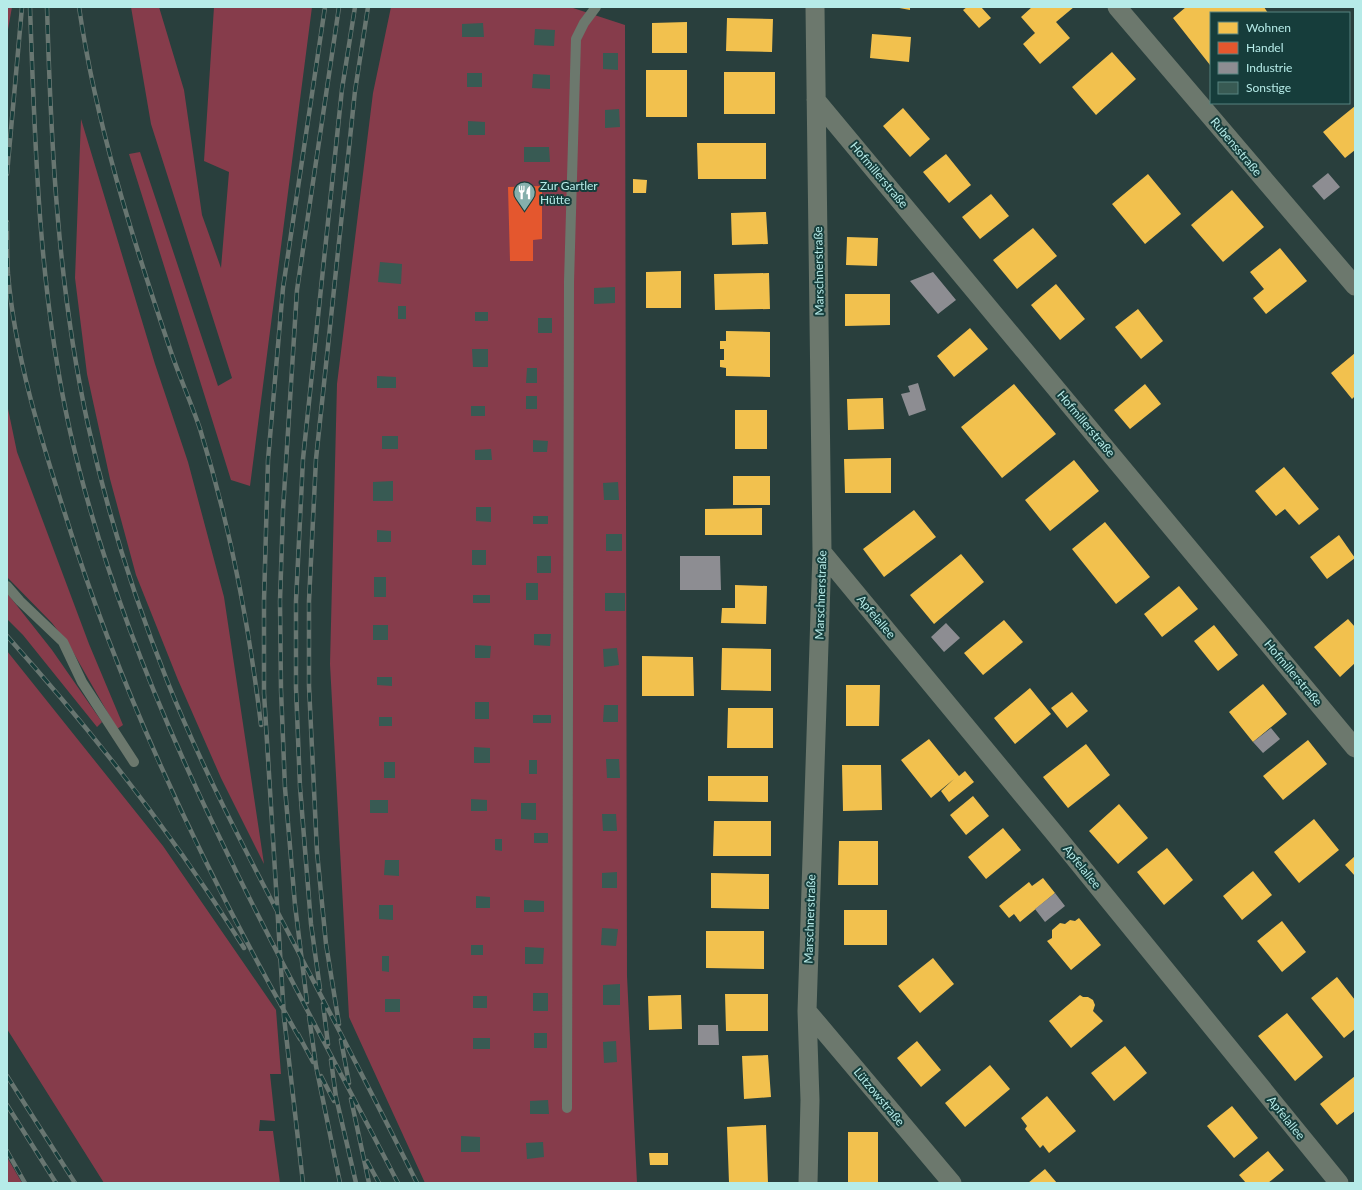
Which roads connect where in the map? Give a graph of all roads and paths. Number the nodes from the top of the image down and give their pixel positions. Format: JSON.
{"nodes":[{"id":1,"x":596,"y":7,"type":"edge"},
{"id":2,"x":815,"y":7,"type":"edge"},
{"id":3,"x":1117,"y":7,"type":"edge"},
{"id":4,"x":816,"y":100,"type":"junction"},
{"id":5,"x":1355,"y":286,"type":"edge"},
{"id":6,"x":822,"y":552,"type":"junction"},
{"id":7,"x":7,"y":586,"type":"edge"},
{"id":8,"x":1355,"y":748,"type":"edge"},
{"id":9,"x":134,"y":762,"type":"dead end"},
{"id":10,"x":807,"y":1011,"type":"junction"},
{"id":11,"x":568,"y":1108,"type":"dead end"},
{"id":12,"x":808,"y":1183,"type":"edge"},
{"id":13,"x":952,"y":1183,"type":"edge"},
{"id":14,"x":1339,"y":1183,"type":"edge"}],
"edges":[{"from":1,"to":11,"type":"lane"},
{"from":2,"to":4,"type":"street","name":"Marschnerstraße"},
{"from":3,"to":5,"type":"street","name":"Rubensstraße"},
{"from":4,"to":6,"type":"street","name":"Marschnerstraße"},
{"from":4,"to":8,"type":"street","name":"Hofmillerstraße"},
{"from":6,"to":10,"type":"street","name":"Marschnerstraße"},
{"from":6,"to":14,"type":"street","name":"Apfelallee"},
{"from":7,"to":9,"type":"lane"},
{"from":10,"to":12,"type":"street","name":"Marschnerstraße"},
{"from":10,"to":13,"type":"street","name":"Lützowstraße"}]}
